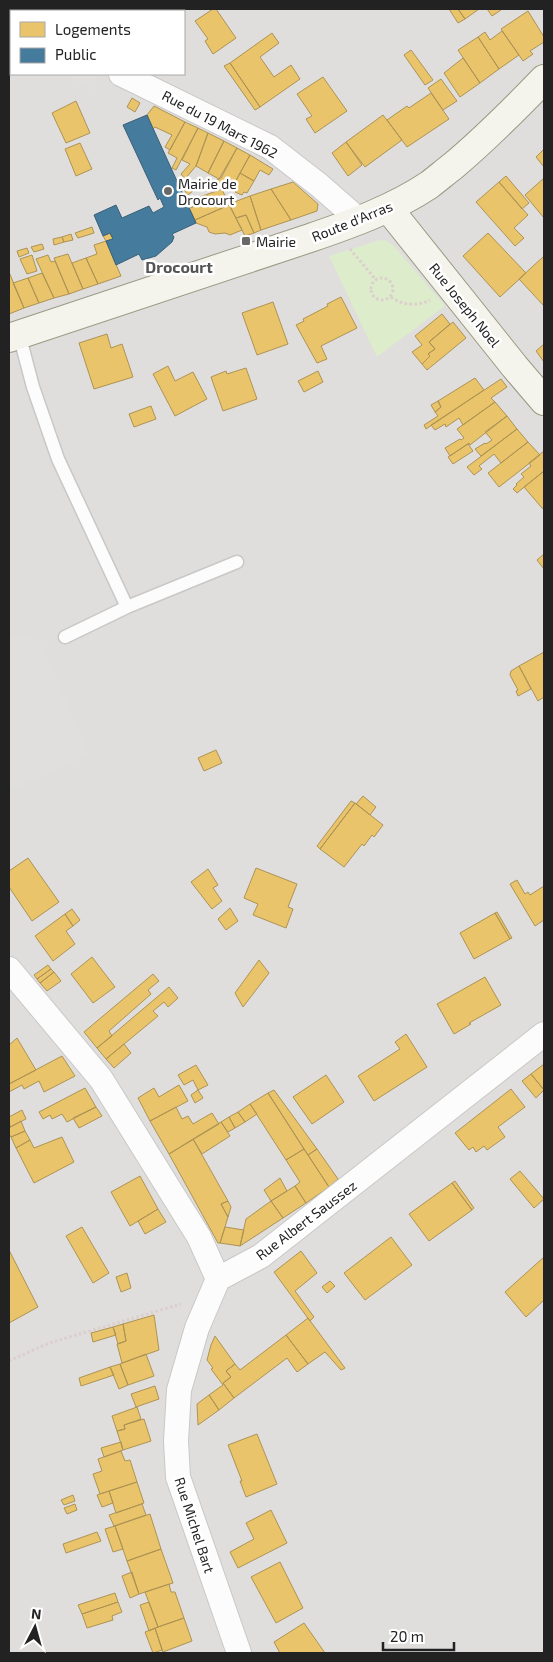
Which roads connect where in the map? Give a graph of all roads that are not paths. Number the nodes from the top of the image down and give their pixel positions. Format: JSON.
{"nodes":[{"id":1,"x":123,"y":75,"type":"edge"},
{"id":2,"x":544,"y":79,"type":"edge"},
{"id":3,"x":388,"y":208,"type":"junction"},
{"id":4,"x":360,"y":220,"type":"junction"},
{"id":5,"x":14,"y":336,"type":"edge"},
{"id":6,"x":544,"y":402,"type":"edge"},
{"id":7,"x":236,"y":562,"type":"dead end"},
{"id":8,"x":127,"y":607,"type":"junction"},
{"id":9,"x":65,"y":637,"type":"dead end"},
{"id":10,"x":9,"y":969,"type":"edge"},
{"id":11,"x":544,"y":1034,"type":"edge"},
{"id":12,"x":218,"y":1279,"type":"junction"},
{"id":13,"x":239,"y":1653,"type":"edge"}],
"edges":[{"from":1,"to":4,"type":"street","name":"Rue du 19 Mars 1962"},
{"from":2,"to":3,"type":"main road","name":"Route d'Arras"},
{"from":3,"to":4,"type":"main road","name":"Route d'Arras"},
{"from":3,"to":6,"type":"main road","name":"Rue Joseph Noel"},
{"from":4,"to":5,"type":"main road","name":"Route d'Arras"},
{"from":5,"to":8,"type":"lane"},
{"from":7,"to":8,"type":"lane"},
{"from":8,"to":9,"type":"lane"},
{"from":10,"to":12,"type":"street"},
{"from":11,"to":12,"type":"street","name":"Rue Albert Saussez"},
{"from":12,"to":13,"type":"street","name":"Rue Michel Bart"}]}
